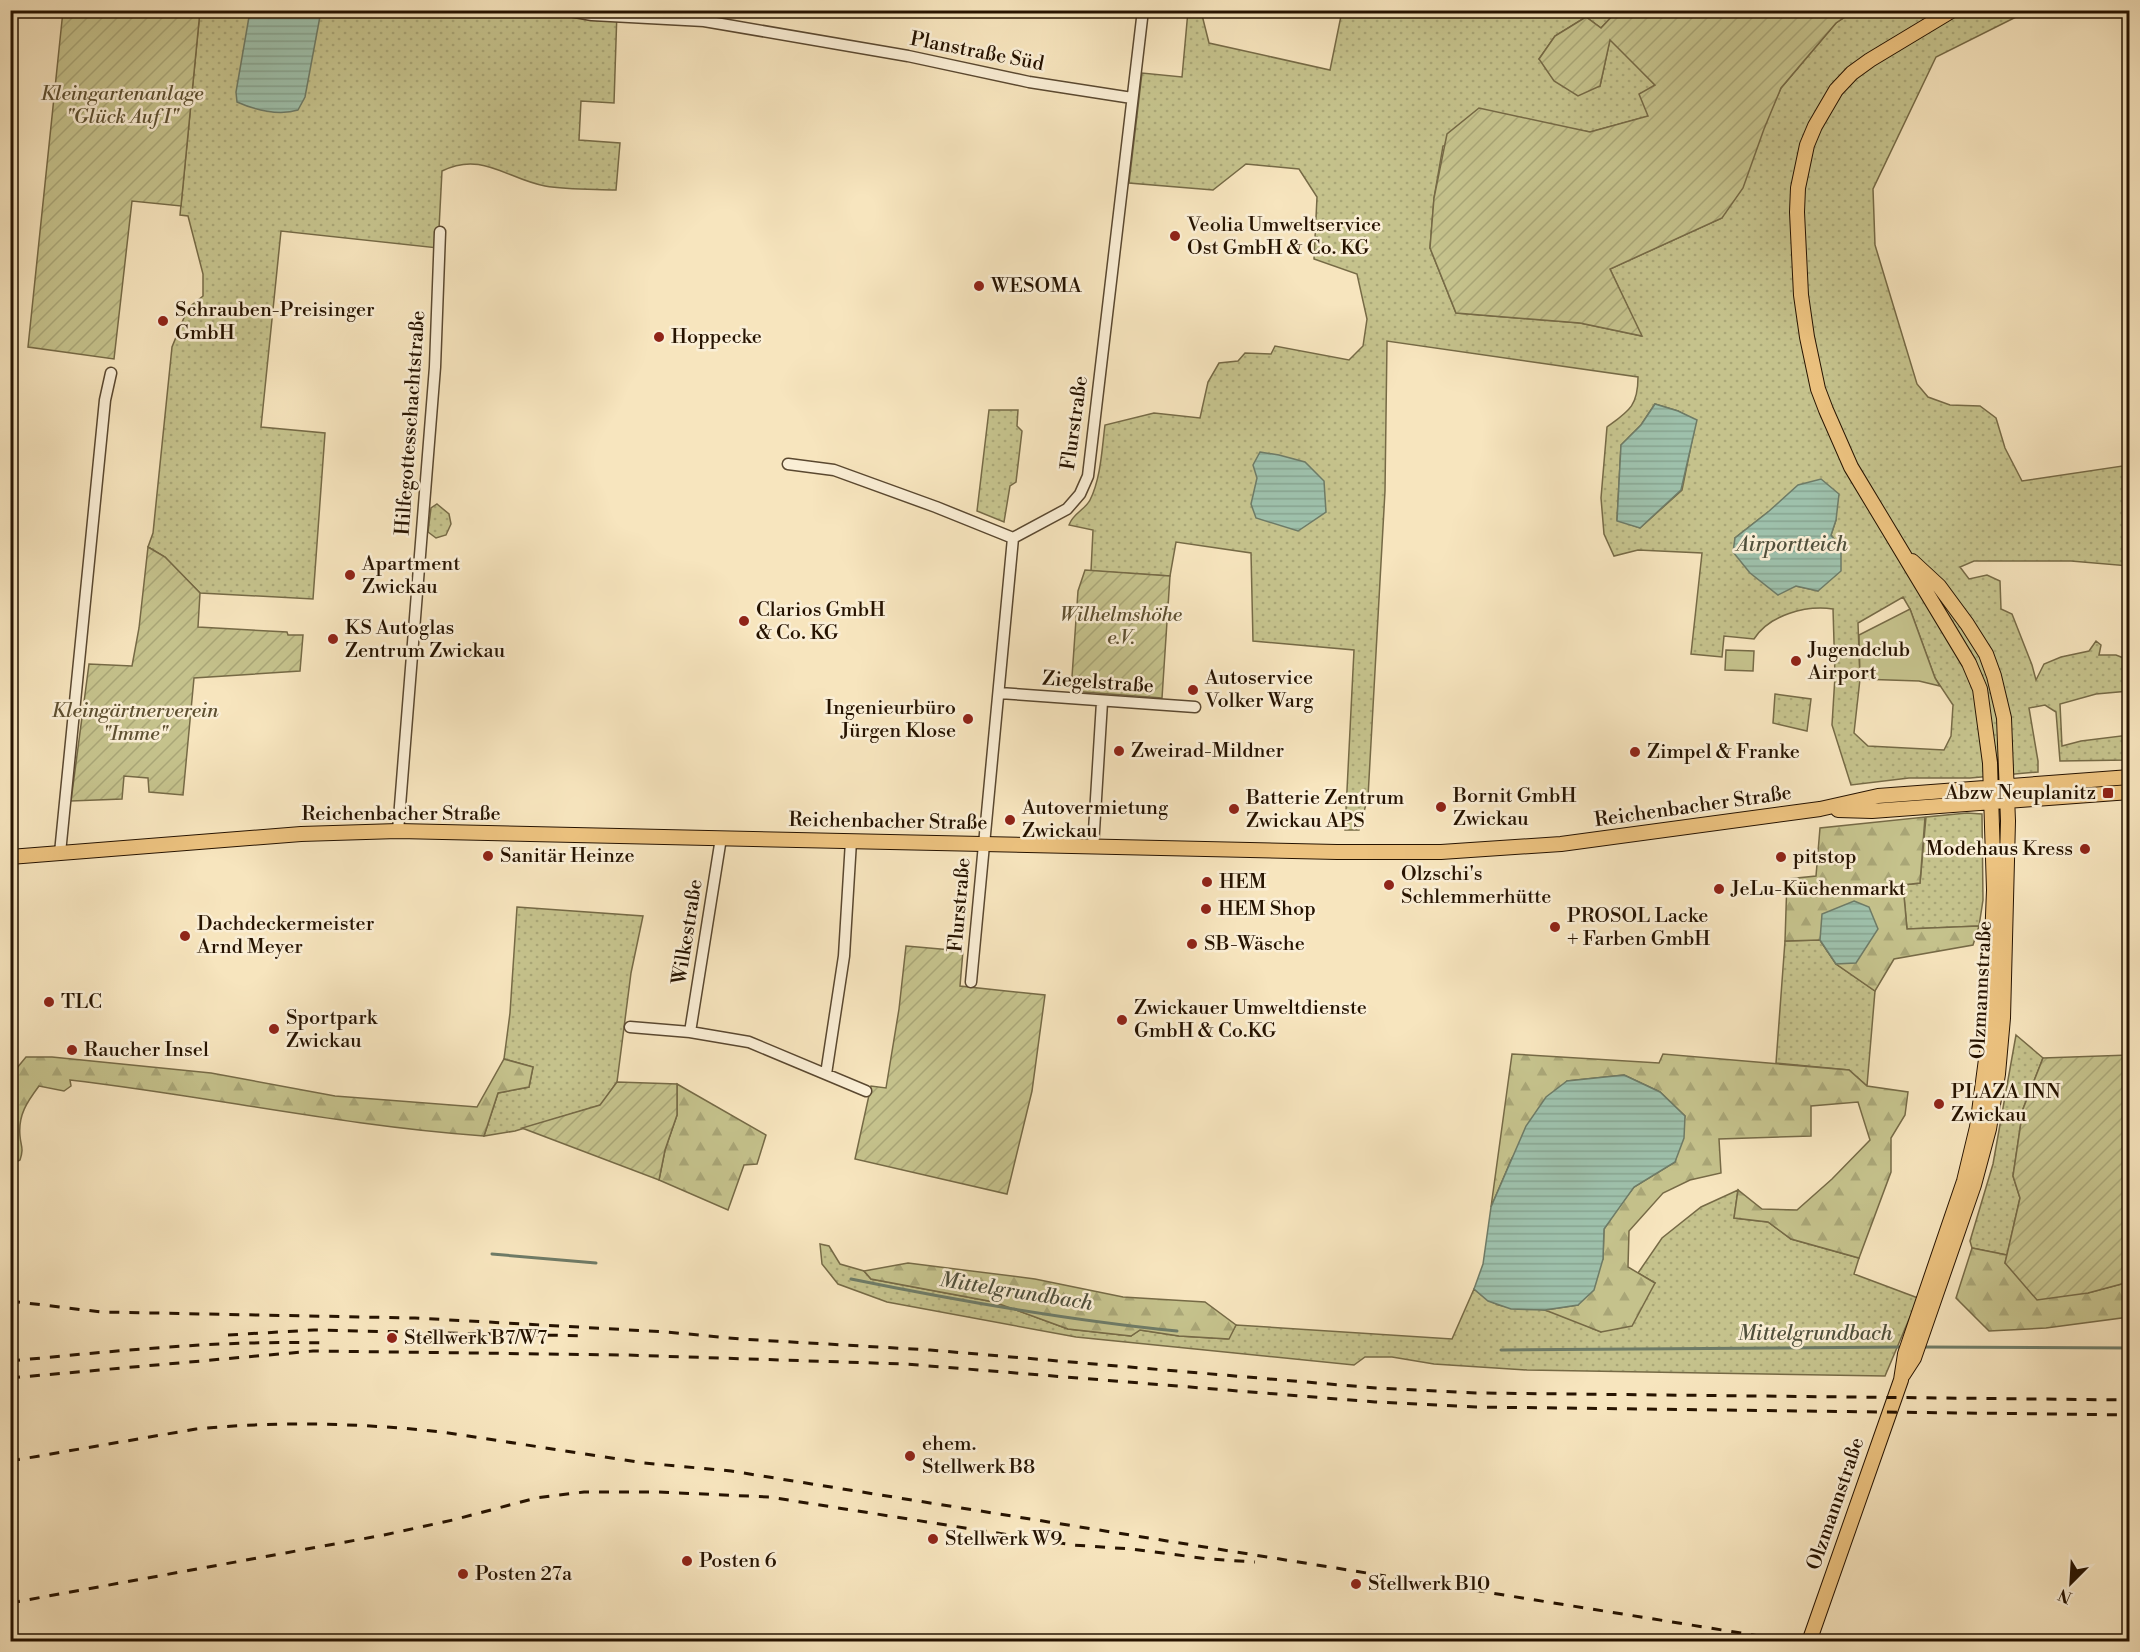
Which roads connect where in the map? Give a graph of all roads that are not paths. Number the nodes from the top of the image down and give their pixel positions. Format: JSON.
{"nodes":[{"id":1,"x":564,"y":10,"type":"edge"},
{"id":2,"x":1143,"y":10,"type":"edge"},
{"id":3,"x":1953,"y":10,"type":"edge"},
{"id":4,"x":1132,"y":98,"type":"junction"},
{"id":5,"x":440,"y":232,"type":"dead end"},
{"id":6,"x":111,"y":373,"type":"dead end"},
{"id":7,"x":788,"y":464,"type":"dead end"},
{"id":8,"x":1013,"y":538,"type":"junction"},
{"id":9,"x":1907,"y":557,"type":"junction"},
{"id":10,"x":999,"y":693,"type":"junction"},
{"id":11,"x":1102,"y":702,"type":"junction"},
{"id":12,"x":1195,"y":707,"type":"dead end"},
{"id":13,"x":2130,"y":777,"type":"edge"},
{"id":14,"x":2007,"y":785,"type":"junction"},
{"id":15,"x":1990,"y":787,"type":"junction"},
{"id":16,"x":2130,"y":792,"type":"edge"},
{"id":17,"x":1992,"y":802,"type":"junction"},
{"id":18,"x":2008,"y":802,"type":"junction"},
{"id":19,"x":1820,"y":809,"type":"junction"},
{"id":20,"x":398,"y":831,"type":"junction"},
{"id":21,"x":721,"y":838,"type":"junction"},
{"id":22,"x":850,"y":841,"type":"junction"},
{"id":23,"x":984,"y":844,"type":"junction"},
{"id":24,"x":1093,"y":847,"type":"junction"},
{"id":25,"x":60,"y":853,"type":"junction"},
{"id":26,"x":10,"y":857,"type":"edge"},
{"id":27,"x":971,"y":982,"type":"dead end"},
{"id":28,"x":630,"y":1027,"type":"dead end"},
{"id":29,"x":690,"y":1032,"type":"junction"},
{"id":30,"x":826,"y":1074,"type":"junction"},
{"id":31,"x":866,"y":1091,"type":"dead end"},
{"id":32,"x":1916,"y":1336,"type":"junction"},
{"id":33,"x":1809,"y":1641,"type":"edge"}],
"edges":[{"from":1,"to":4,"type":"street","name":"Planstraße Süd"},
{"from":2,"to":4,"type":"street","name":"Flurstraße"},
{"from":3,"to":9,"type":"main road"},
{"from":4,"to":8,"type":"street","name":"Flurstraße"},
{"from":5,"to":20,"type":"street","name":"Hilfegottesschachtstraße"},
{"from":6,"to":25,"type":"street"},
{"from":7,"to":8,"type":"street"},
{"from":8,"to":10,"type":"street","name":"Flurstraße"},
{"from":9,"to":14,"type":"main road","name":"Olzmannstraße"},
{"from":9,"to":15,"type":"main road","name":"Olzmannstraße"},
{"from":10,"to":11,"type":"street","name":"Ziegelstraße"},
{"from":10,"to":23,"type":"street","name":"Flurstraße"},
{"from":11,"to":12,"type":"street","name":"Ziegelstraße"},
{"from":11,"to":24,"type":"street"},
{"from":13,"to":14,"type":"main road","name":"Reichenbacher Straße"},
{"from":14,"to":15,"type":"main road","name":"Reichenbacher Straße"},
{"from":14,"to":18,"type":"main road","name":"Olzmannstraße"},
{"from":15,"to":17,"type":"main road","name":"Olzmannstraße"},
{"from":15,"to":19,"type":"main road","name":"Reichenbacher Straße"},
{"from":16,"to":18,"type":"main road","name":"Reichenbacher Straße"},
{"from":17,"to":18,"type":"main road","name":"Reichenbacher Straße"},
{"from":17,"to":19,"type":"main road","name":"Reichenbacher Straße"},
{"from":17,"to":32,"type":"main road","name":"Olzmannstraße"},
{"from":18,"to":32,"type":"main road","name":"Olzmannstraße"},
{"from":19,"to":24,"type":"main road","name":"Reichenbacher Straße"},
{"from":20,"to":21,"type":"main road","name":"Reichenbacher Straße"},
{"from":20,"to":25,"type":"main road","name":"Reichenbacher Straße"},
{"from":21,"to":22,"type":"main road","name":"Reichenbacher Straße"},
{"from":21,"to":29,"type":"street","name":"Wilkestraße"},
{"from":22,"to":23,"type":"main road","name":"Reichenbacher Straße"},
{"from":22,"to":30,"type":"street"},
{"from":23,"to":24,"type":"main road","name":"Reichenbacher Straße"},
{"from":23,"to":27,"type":"street","name":"Flurstraße"},
{"from":25,"to":26,"type":"main road","name":"Reichenbacher Straße"},
{"from":28,"to":29,"type":"street"},
{"from":29,"to":30,"type":"street"},
{"from":30,"to":31,"type":"street"},
{"from":32,"to":33,"type":"main road","name":"Olzmannstraße"}]}
